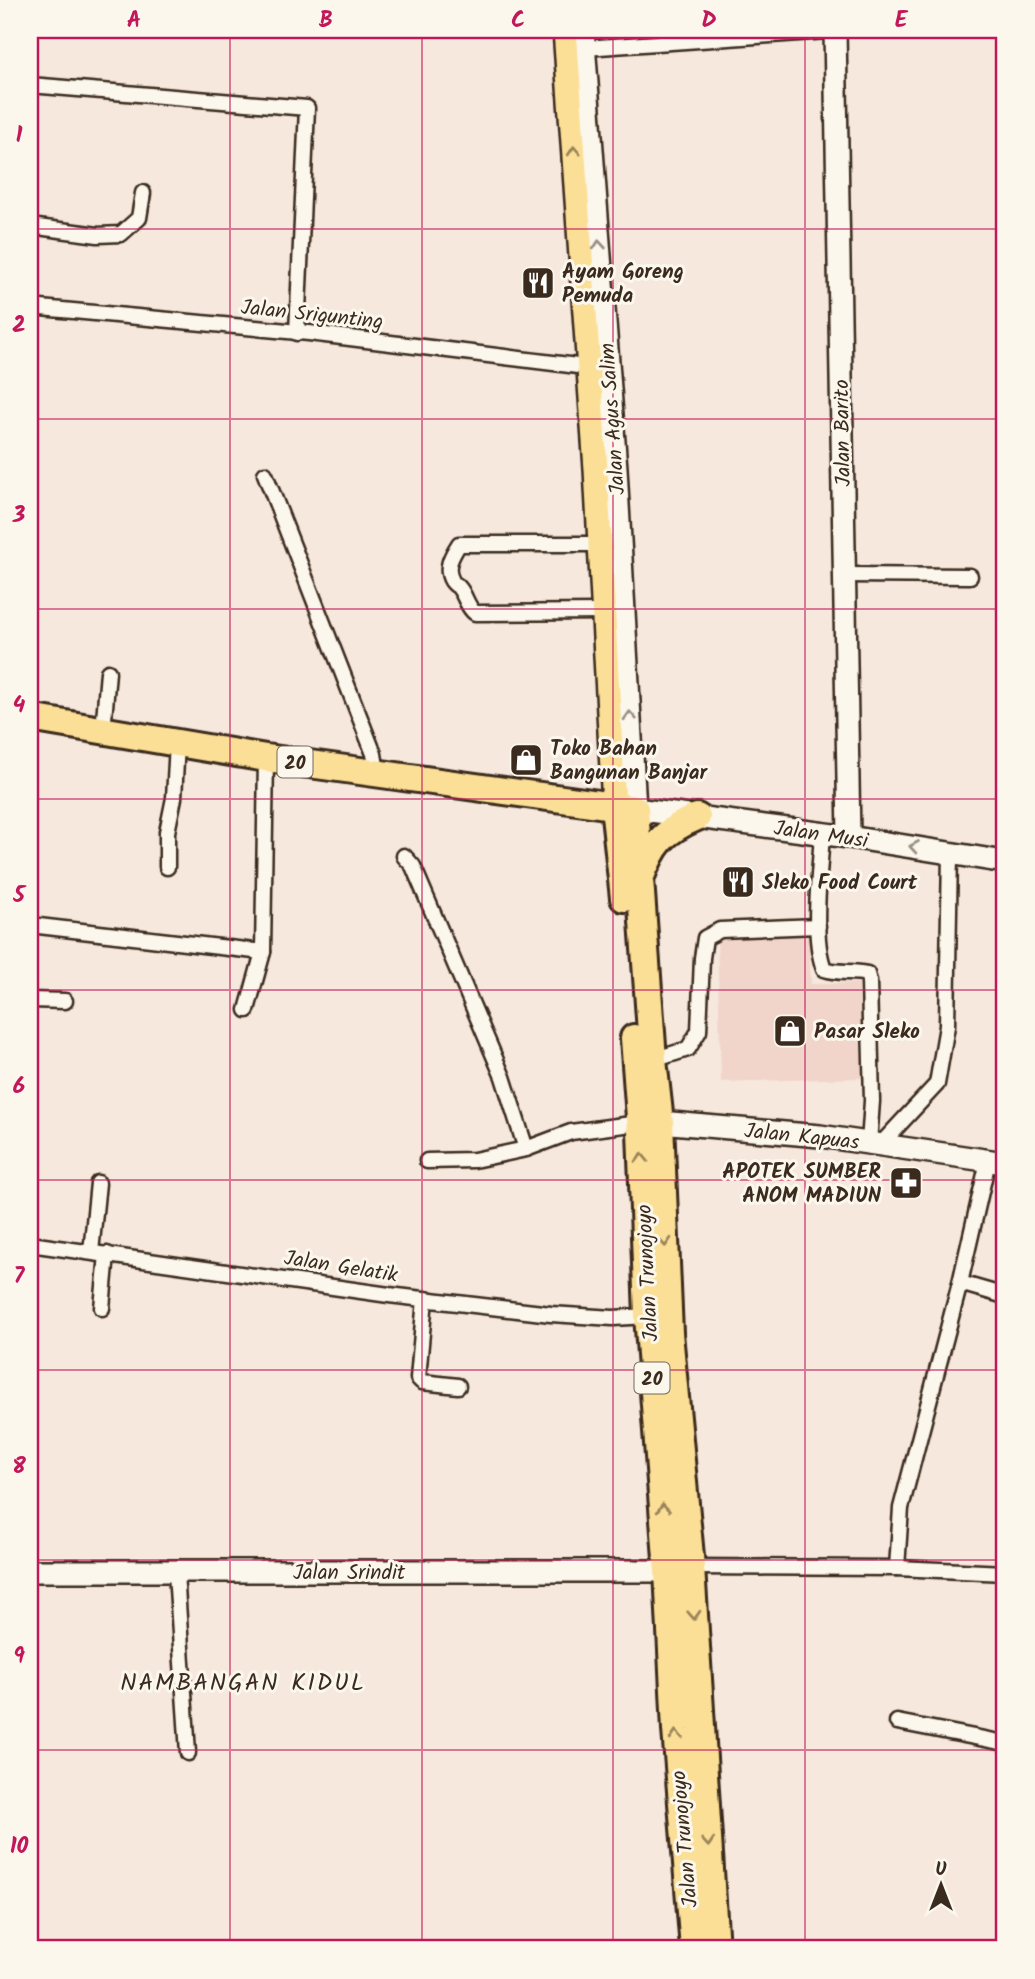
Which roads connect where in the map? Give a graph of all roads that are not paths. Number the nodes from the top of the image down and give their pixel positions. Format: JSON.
{"nodes":[{"id":1,"x":565,"y":30,"type":"edge"},
{"id":2,"x":835,"y":30,"type":"edge"},
{"id":3,"x":843,"y":30,"type":"edge"},
{"id":4,"x":584,"y":39,"type":"edge"},
{"id":5,"x":30,"y":85,"type":"edge"},
{"id":6,"x":143,"y":193,"type":"dead end"},
{"id":7,"x":587,"y":213,"type":"junction"},
{"id":8,"x":30,"y":226,"type":"edge"},
{"id":9,"x":30,"y":307,"type":"edge"},
{"id":10,"x":302,"y":332,"type":"junction"},
{"id":11,"x":599,"y":368,"type":"junction"},
{"id":12,"x":606,"y":469,"type":"junction"},
{"id":13,"x":265,"y":474,"type":"dead end"},
{"id":14,"x":600,"y":544,"type":"junction"},
{"id":15,"x":845,"y":575,"type":"junction"},
{"id":16,"x":970,"y":576,"type":"dead end"},
{"id":17,"x":604,"y":612,"type":"junction"},
{"id":18,"x":108,"y":671,"type":"dead end"},
{"id":19,"x":30,"y":718,"type":"edge"},
{"id":20,"x":103,"y":731,"type":"junction"},
{"id":21,"x":177,"y":743,"type":"junction"},
{"id":22,"x":266,"y":758,"type":"junction"},
{"id":23,"x":377,"y":772,"type":"junction"},
{"id":24,"x":625,"y":808,"type":"junction"},
{"id":25,"x":697,"y":817,"type":"junction"},
{"id":26,"x":822,"y":834,"type":"junction"},
{"id":27,"x":849,"y":837,"type":"junction"},
{"id":28,"x":950,"y":853,"type":"junction"},
{"id":29,"x":404,"y":856,"type":"dead end"},
{"id":30,"x":1005,"y":862,"type":"edge"},
{"id":31,"x":167,"y":867,"type":"dead end"},
{"id":32,"x":640,"y":880,"type":"junction"},
{"id":33,"x":30,"y":925,"type":"edge"},
{"id":34,"x":818,"y":926,"type":"junction"},
{"id":35,"x":263,"y":952,"type":"junction"},
{"id":36,"x":30,"y":1000,"type":"edge"},
{"id":37,"x":65,"y":1001,"type":"dead end"},
{"id":38,"x":247,"y":1010,"type":"dead end"},
{"id":39,"x":644,"y":1061,"type":"junction"},
{"id":40,"x":650,"y":1123,"type":"junction"},
{"id":41,"x":875,"y":1144,"type":"junction"},
{"id":42,"x":526,"y":1149,"type":"junction"},
{"id":43,"x":427,"y":1161,"type":"dead end"},
{"id":44,"x":997,"y":1162,"type":"edge"},
{"id":45,"x":98,"y":1183,"type":"dead end"},
{"id":46,"x":30,"y":1244,"type":"edge"},
{"id":47,"x":91,"y":1252,"type":"junction"},
{"id":48,"x":107,"y":1254,"type":"junction"},
{"id":49,"x":960,"y":1283,"type":"junction"},
{"id":50,"x":1005,"y":1296,"type":"edge"},
{"id":51,"x":425,"y":1299,"type":"junction"},
{"id":52,"x":102,"y":1308,"type":"dead end"},
{"id":53,"x":648,"y":1316,"type":"junction"},
{"id":54,"x":458,"y":1386,"type":"dead end"},
{"id":55,"x":897,"y":1568,"type":"junction"},
{"id":56,"x":679,"y":1569,"type":"junction"},
{"id":57,"x":30,"y":1571,"type":"edge"},
{"id":58,"x":176,"y":1573,"type":"junction"},
{"id":59,"x":1005,"y":1573,"type":"edge"},
{"id":60,"x":897,"y":1722,"type":"dead end"},
{"id":61,"x":1005,"y":1743,"type":"edge"},
{"id":62,"x":188,"y":1753,"type":"dead end"},
{"id":63,"x":694,"y":1949,"type":"edge"},
{"id":64,"x":716,"y":1949,"type":"edge"}],
"edges":[{"from":7,"to":1,"type":"main road","one_way":true},
{"from":2,"to":3,"type":"street"},
{"from":2,"to":4,"type":"street"},
{"from":2,"to":15,"type":"street","name":"Jalan Barito"},
{"from":4,"to":7,"type":"street"},
{"from":5,"to":10,"type":"street"},
{"from":6,"to":8,"type":"street"},
{"from":11,"to":7,"type":"main road","one_way":true},
{"from":9,"to":10,"type":"street","name":"Jalan Srigunting"},
{"from":10,"to":11,"type":"street","name":"Jalan Srigunting"},
{"from":11,"to":12,"type":"main road"},
{"from":12,"to":14,"type":"main road"},
{"from":24,"to":12,"type":"street","name":"Jalan Agus Salim","one_way":true},
{"from":13,"to":23,"type":"street"},
{"from":14,"to":17,"type":"main road"},
{"from":14,"to":17,"type":"street"},
{"from":15,"to":16,"type":"street"},
{"from":15,"to":27,"type":"street","name":"Jalan Barito"},
{"from":17,"to":24,"type":"main road"},
{"from":18,"to":20,"type":"street"},
{"from":19,"to":20,"type":"highway","number":"20"},
{"from":20,"to":21,"type":"highway","number":"20"},
{"from":21,"to":22,"type":"highway","number":"20"},
{"from":21,"to":31,"type":"street"},
{"from":22,"to":23,"type":"highway","number":"20"},
{"from":22,"to":35,"type":"street"},
{"from":23,"to":24,"type":"highway","number":"20"},
{"from":24,"to":25,"type":"street","name":"Jalan Musi"},
{"from":24,"to":32,"type":"highway","name":"Jalan Trunojoyo","number":"20"},
{"from":24,"to":39,"type":"highway","name":"Jalan Trunojoyo","number":"20"},
{"from":25,"to":26,"type":"street","name":"Jalan Musi"},
{"from":25,"to":32,"type":"highway"},
{"from":26,"to":27,"type":"street","name":"Jalan Musi"},
{"from":26,"to":34,"type":"street"},
{"from":28,"to":27,"type":"street","name":"Jalan Musi","one_way":true},
{"from":28,"to":30,"type":"street","name":"Jalan Musi"},
{"from":28,"to":41,"type":"street"},
{"from":29,"to":42,"type":"street"},
{"from":32,"to":39,"type":"highway","name":"Jalan Trunojoyo","number":"20"},
{"from":33,"to":35,"type":"street"},
{"from":34,"to":39,"type":"street"},
{"from":34,"to":41,"type":"street"},
{"from":35,"to":38,"type":"street"},
{"from":36,"to":37,"type":"street"},
{"from":39,"to":40,"type":"highway","name":"Jalan Trunojoyo","number":"20"},
{"from":40,"to":41,"type":"street","name":"Jalan Kapuas"},
{"from":40,"to":42,"type":"street"},
{"from":53,"to":40,"type":"highway","name":"Jalan Trunojoyo","number":"20","one_way":true},
{"from":40,"to":56,"type":"highway","name":"Jalan Trunojoyo","number":"20","one_way":true},
{"from":41,"to":44,"type":"street","name":"Jalan Kapuas"},
{"from":42,"to":43,"type":"street"},
{"from":44,"to":49,"type":"street"},
{"from":45,"to":47,"type":"street"},
{"from":46,"to":47,"type":"street","name":"Jalan Gelatik"},
{"from":47,"to":48,"type":"street","name":"Jalan Gelatik"},
{"from":48,"to":51,"type":"street","name":"Jalan Gelatik"},
{"from":48,"to":52,"type":"street"},
{"from":49,"to":50,"type":"street"},
{"from":49,"to":55,"type":"street"},
{"from":51,"to":53,"type":"street","name":"Jalan Gelatik"},
{"from":51,"to":54,"type":"street"},
{"from":56,"to":53,"type":"highway","name":"Jalan Trunojoyo","number":"20","one_way":true},
{"from":55,"to":56,"type":"street"},
{"from":55,"to":59,"type":"street"},
{"from":56,"to":58,"type":"street","name":"Jalan Srindit"},
{"from":63,"to":56,"type":"highway","name":"Jalan Trunojoyo","number":"20","one_way":true},
{"from":56,"to":64,"type":"highway","name":"Jalan Trunojoyo","number":"20","one_way":true},
{"from":57,"to":58,"type":"street","name":"Jalan Srindit"},
{"from":58,"to":62,"type":"street"},
{"from":60,"to":61,"type":"street"}]}
